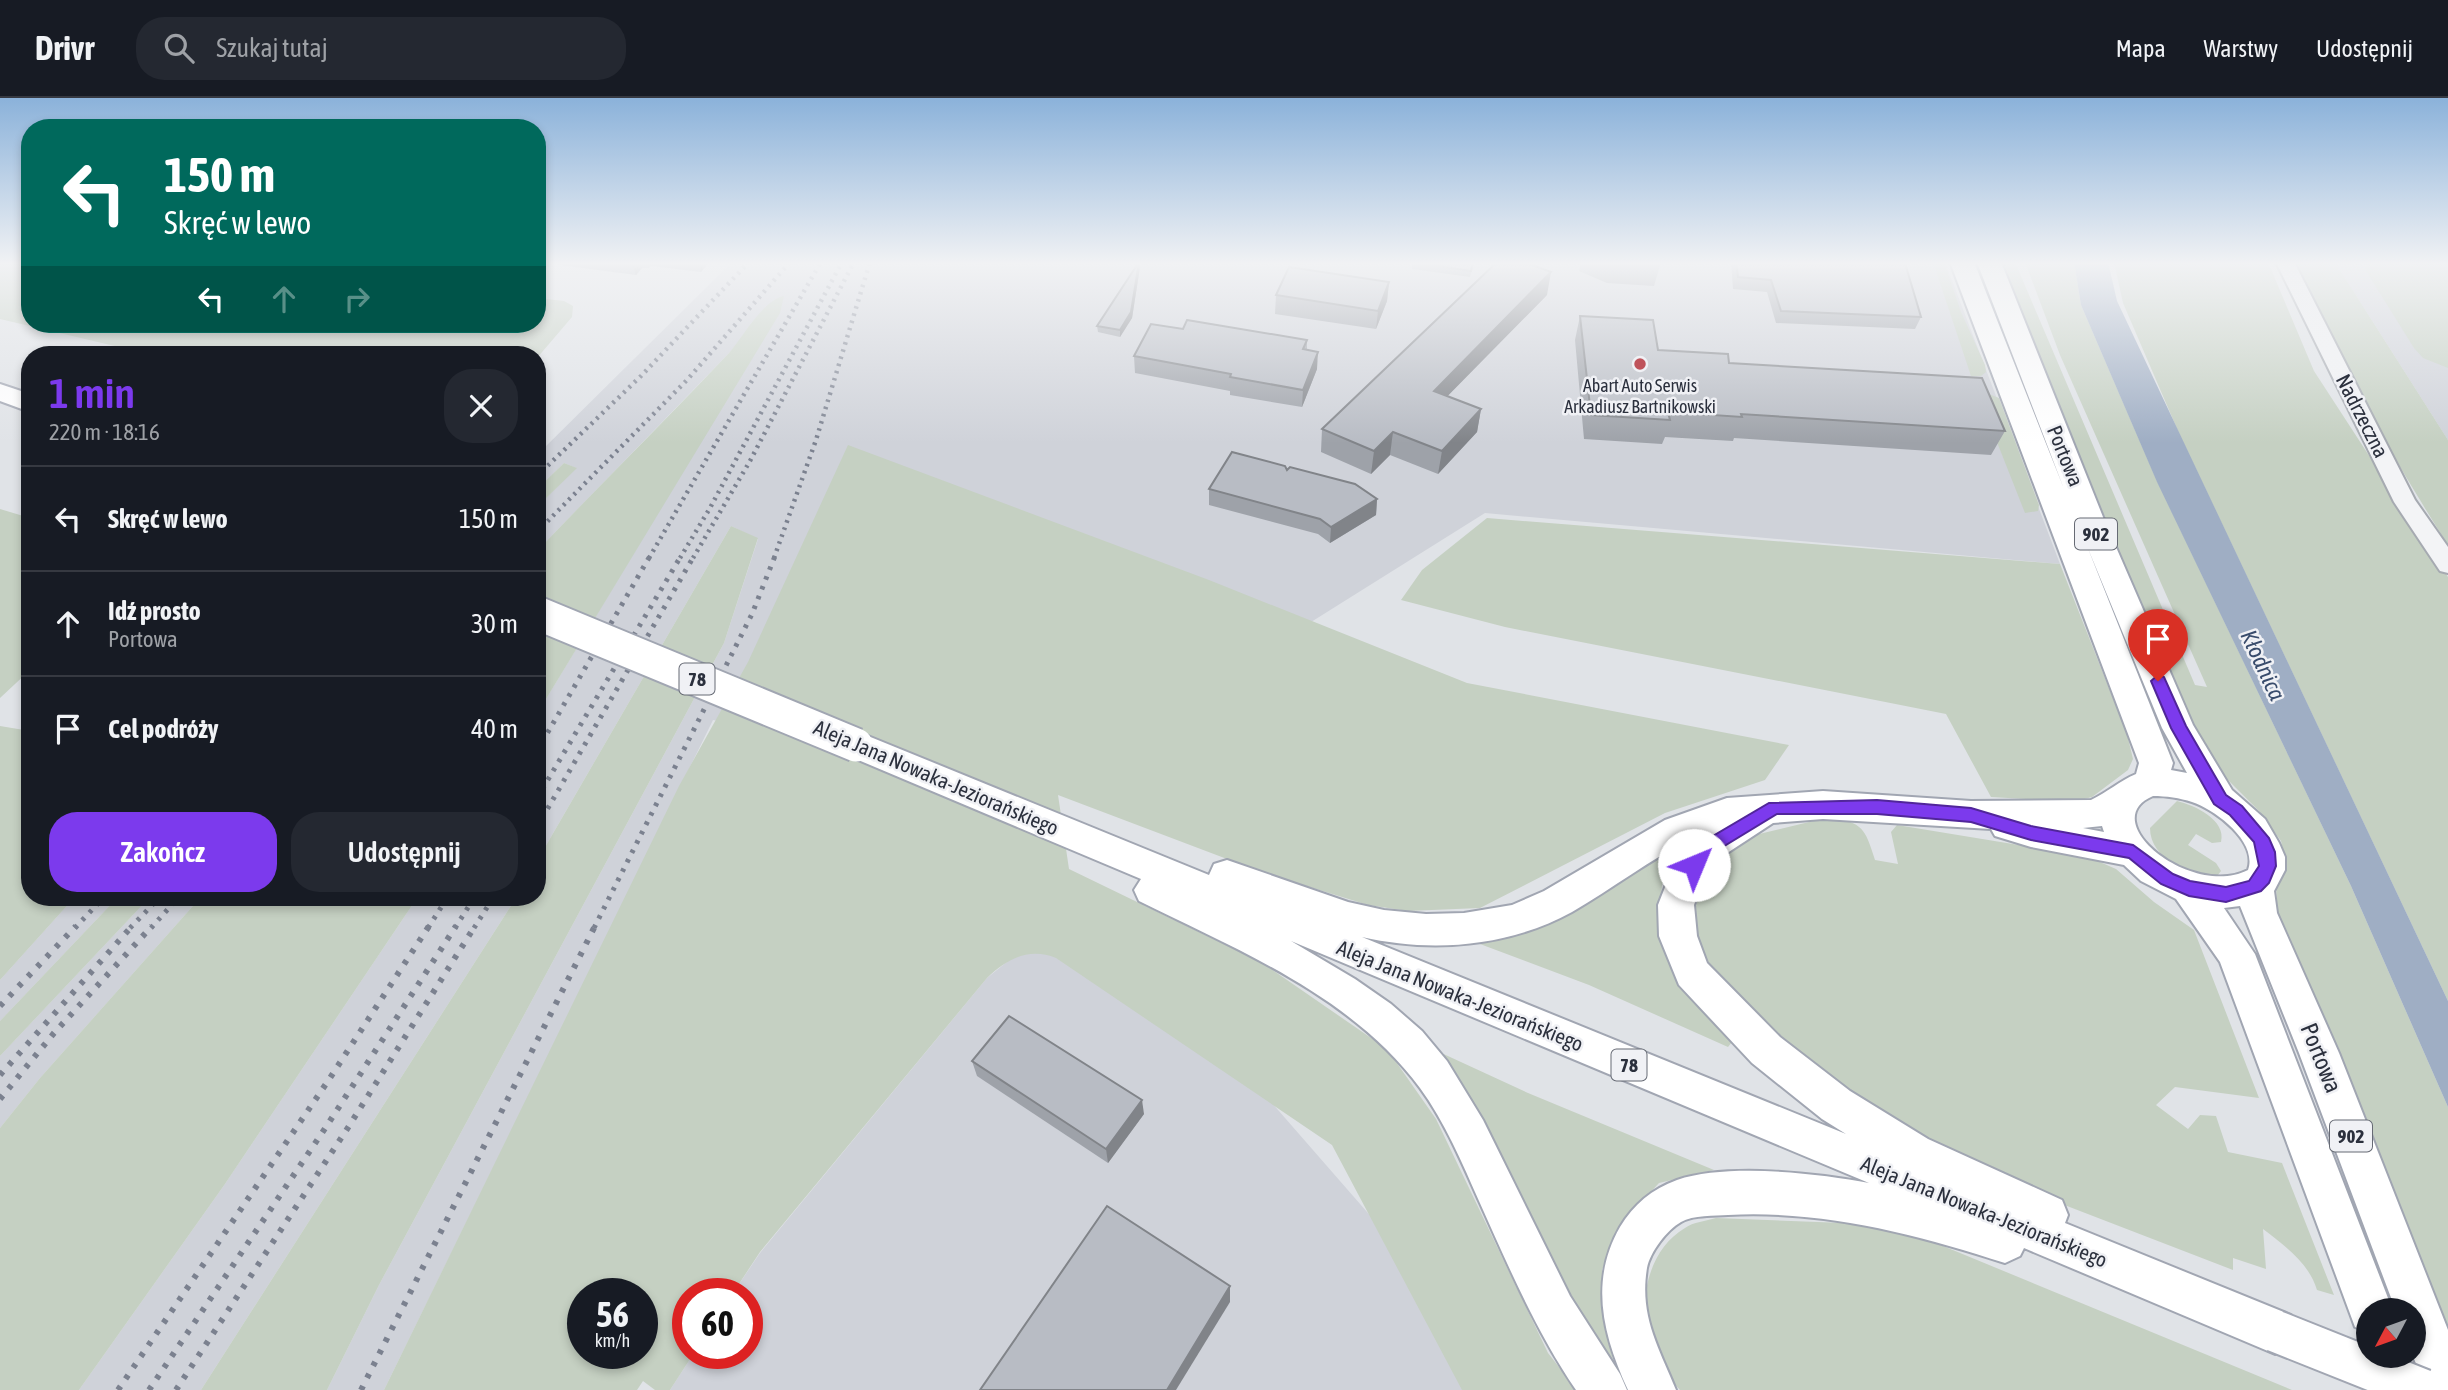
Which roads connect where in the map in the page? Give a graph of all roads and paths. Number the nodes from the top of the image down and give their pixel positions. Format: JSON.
{"nodes":[{"id":1,"x":1985,"y":322,"type":"edge"},
{"id":2,"x":2013,"y":322,"type":"edge"},
{"id":3,"x":2315,"y":322,"type":"edge"},
{"id":4,"x":0,"y":391,"type":"edge"},
{"id":5,"x":21,"y":400,"type":"edge"},
{"id":6,"x":2448,"y":565,"type":"edge"},
{"id":7,"x":546,"y":617,"type":"edge"},
{"id":8,"x":2151,"y":782,"type":"junction"},
{"id":9,"x":2220,"y":799,"type":"junction"},
{"id":10,"x":2119,"y":802,"type":"junction"},
{"id":11,"x":1775,"y":808,"type":"junction"},
{"id":12,"x":1971,"y":815,"type":"junction"},
{"id":13,"x":1073,"y":835,"type":"junction"},
{"id":14,"x":2133,"y":852,"type":"junction"},
{"id":15,"x":2255,"y":886,"type":"junction"},
{"id":16,"x":2189,"y":888,"type":"junction"},
{"id":17,"x":2366,"y":1298,"type":"edge"},
{"id":18,"x":2224,"y":1311,"type":"junction"},
{"id":19,"x":2392,"y":1368,"type":"edge"},
{"id":20,"x":2448,"y":1388,"type":"edge"},
{"id":21,"x":1604,"y":1390,"type":"edge"},
{"id":22,"x":1653,"y":1390,"type":"edge"},
{"id":23,"x":2400,"y":1390,"type":"edge"},
{"id":24,"x":2423,"y":1390,"type":"edge"}],
"edges":[{"from":1,"to":8,"type":"main road","name":"Portowa","number":"902"},
{"from":2,"to":9,"type":"main road","name":"Portowa","number":"902"},
{"from":3,"to":6,"type":"street","name":"Nadrzeczna"},
{"from":4,"to":5,"type":"main road"},
{"from":7,"to":13,"type":"main road","name":"Aleja Jana Nowaka-Jeziorańskiego","number":"78","bridge":true},
{"from":8,"to":9,"type":"main road","number":"902"},
{"from":8,"to":10,"type":"main road"},
{"from":9,"to":15,"type":"main road","number":"902"},
{"from":10,"to":12,"type":"main road"},
{"from":10,"to":14,"type":"main road","number":"902"},
{"from":11,"to":12,"type":"main road"},
{"from":11,"to":13,"type":"main road"},
{"from":11,"to":18,"type":"main road"},
{"from":12,"to":14,"type":"main road"},
{"from":13,"to":18,"type":"main road","name":"Aleja Jana Nowaka-Jeziorańskiego","number":"78"},
{"from":13,"to":21,"type":"main road"},
{"from":14,"to":16,"type":"main road","number":"902"},
{"from":15,"to":16,"type":"main road","number":"902"},
{"from":15,"to":20,"type":"main road","name":"Portowa","number":"902"},
{"from":16,"to":17,"type":"main road","name":"Portowa","number":"902"},
{"from":18,"to":22,"type":"main road"},
{"from":18,"to":24,"type":"main road","name":"Aleja Jana Nowaka-Jeziorańskiego","number":"78","bridge":true},
{"from":19,"to":23,"type":"main road"}]}
